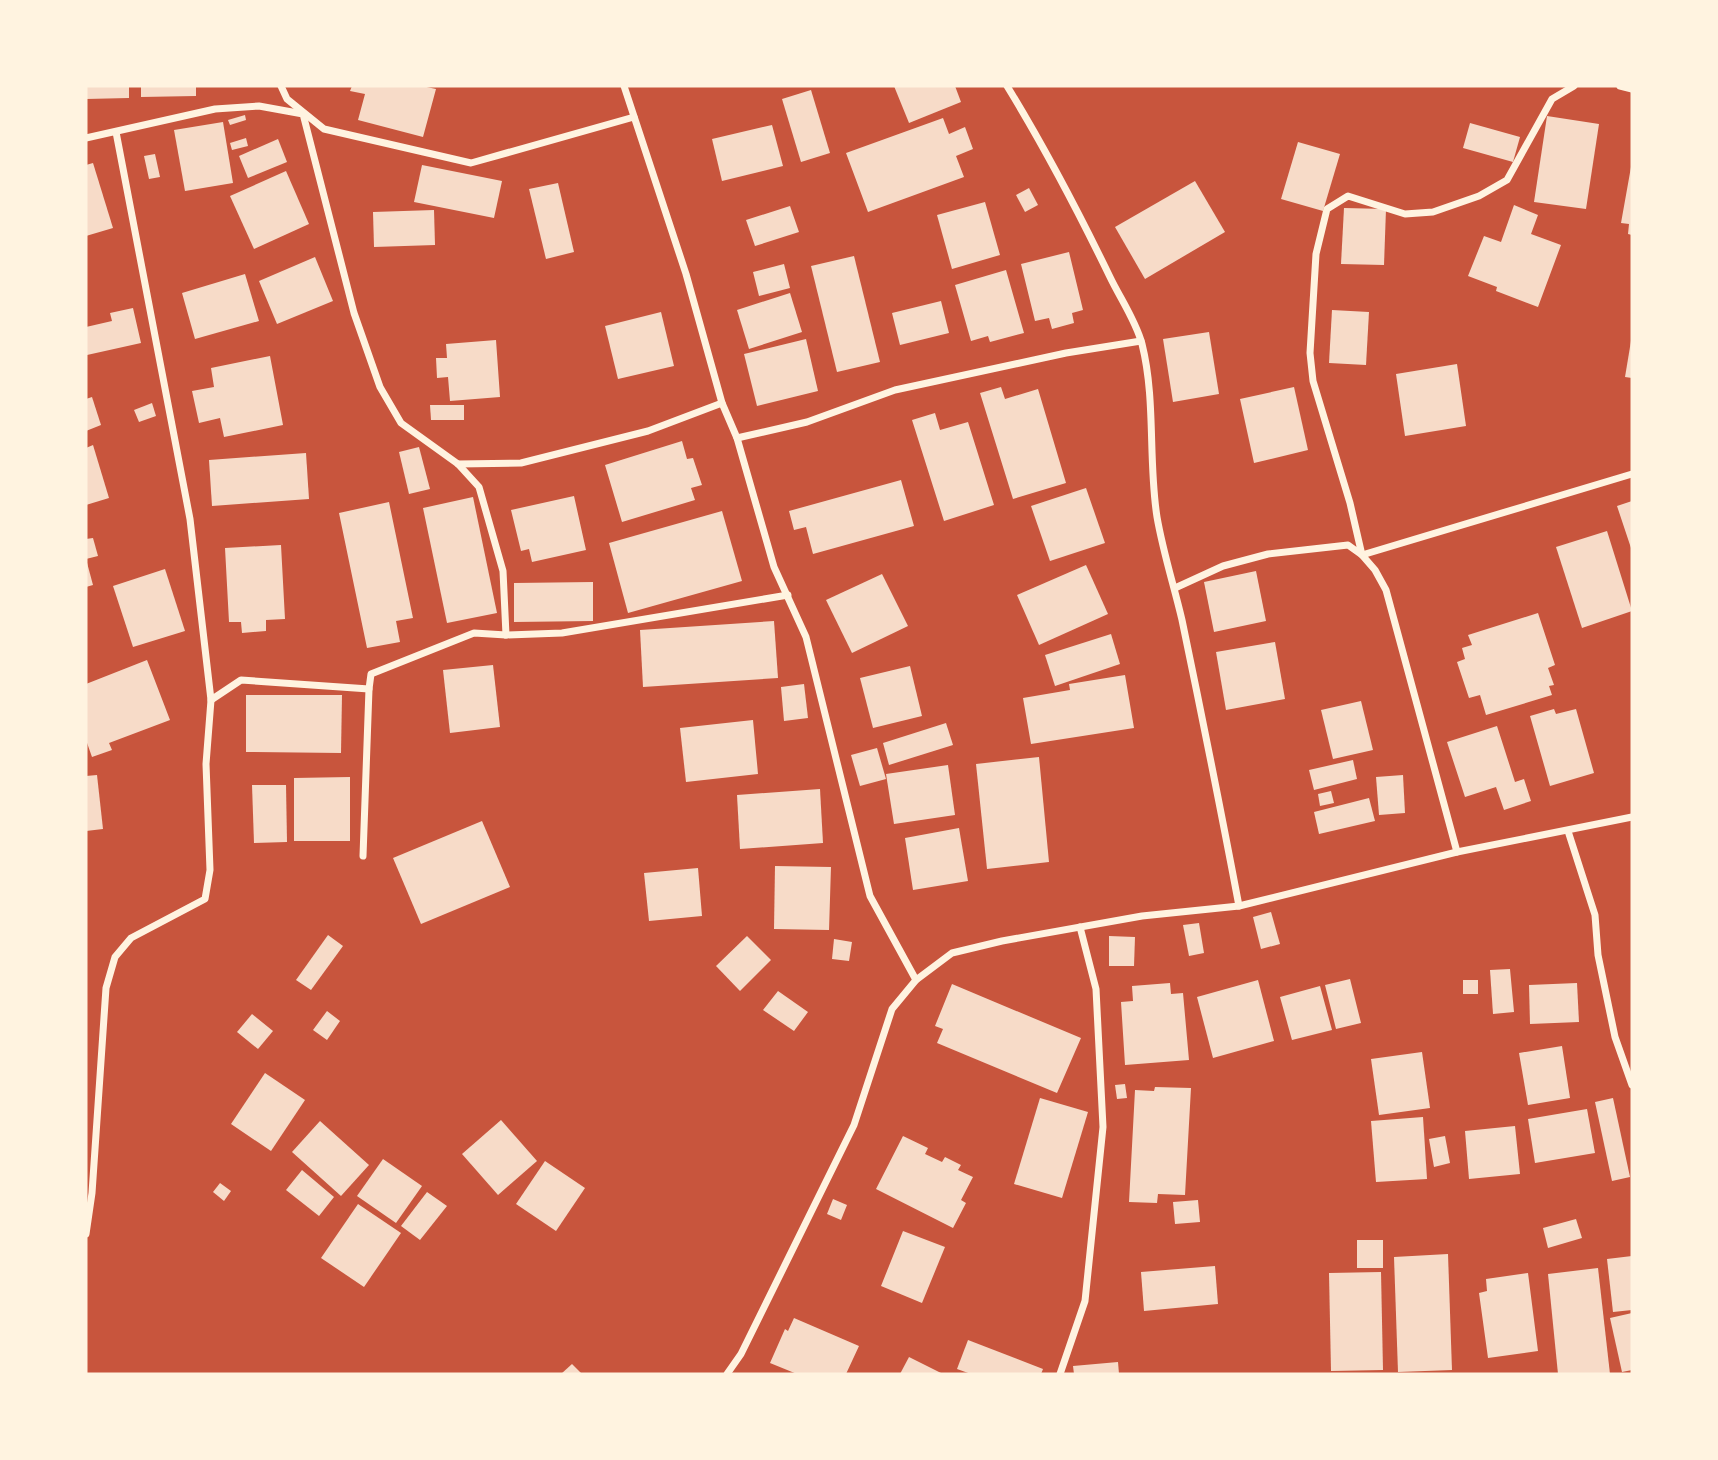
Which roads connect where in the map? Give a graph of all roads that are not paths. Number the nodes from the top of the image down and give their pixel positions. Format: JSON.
{"nodes":[{"id":1,"x":281,"y":86,"type":"edge"},
{"id":2,"x":624,"y":86,"type":"edge"},
{"id":3,"x":1007,"y":86,"type":"edge"},
{"id":4,"x":1574,"y":86,"type":"edge"},
{"id":5,"x":1620,"y":86,"type":"edge"},
{"id":6,"x":1632,"y":89,"type":"edge"},
{"id":7,"x":303,"y":114,"type":"junction"},
{"id":8,"x":634,"y":117,"type":"junction"},
{"id":9,"x":116,"y":132,"type":"junction"},
{"id":10,"x":86,"y":138,"type":"edge"},
{"id":11,"x":1142,"y":341,"type":"junction"},
{"id":12,"x":722,"y":403,"type":"junction"},
{"id":13,"x":737,"y":438,"type":"junction"},
{"id":14,"x":458,"y":464,"type":"junction"},
{"id":15,"x":1632,"y":474,"type":"edge"},
{"id":16,"x":1362,"y":555,"type":"junction"},
{"id":17,"x":1175,"y":587,"type":"junction"},
{"id":18,"x":788,"y":595,"type":"junction"},
{"id":19,"x":506,"y":635,"type":"junction"},
{"id":20,"x":369,"y":689,"type":"junction"},
{"id":21,"x":211,"y":700,"type":"junction"},
{"id":22,"x":1632,"y":817,"type":"edge"},
{"id":23,"x":1568,"y":831,"type":"junction"},
{"id":24,"x":1457,"y":852,"type":"junction"},
{"id":25,"x":363,"y":856,"type":"dead end"},
{"id":26,"x":1239,"y":906,"type":"junction"},
{"id":27,"x":1080,"y":927,"type":"junction"},
{"id":28,"x":916,"y":980,"type":"junction"},
{"id":29,"x":1632,"y":1085,"type":"edge"},
{"id":30,"x":86,"y":1234,"type":"edge"},
{"id":31,"x":727,"y":1374,"type":"edge"},
{"id":32,"x":1060,"y":1374,"type":"edge"}],
"edges":[{"from":1,"to":7,"type":"street"},
{"from":2,"to":8,"type":"street"},
{"from":3,"to":11,"type":"street"},
{"from":4,"to":16,"type":"street"},
{"from":5,"to":6,"type":"street"},
{"from":7,"to":8,"type":"street"},
{"from":7,"to":9,"type":"street"},
{"from":7,"to":14,"type":"street"},
{"from":8,"to":12,"type":"street"},
{"from":9,"to":10,"type":"street"},
{"from":9,"to":21,"type":"street"},
{"from":11,"to":13,"type":"street"},
{"from":11,"to":17,"type":"street"},
{"from":12,"to":13,"type":"street"},
{"from":12,"to":14,"type":"street"},
{"from":13,"to":18,"type":"street"},
{"from":14,"to":19,"type":"street"},
{"from":15,"to":16,"type":"street"},
{"from":16,"to":17,"type":"street"},
{"from":16,"to":24,"type":"street"},
{"from":17,"to":26,"type":"street"},
{"from":18,"to":19,"type":"street"},
{"from":18,"to":28,"type":"street"},
{"from":19,"to":20,"type":"street"},
{"from":20,"to":21,"type":"street"},
{"from":20,"to":25,"type":"street"},
{"from":21,"to":30,"type":"street"},
{"from":22,"to":23,"type":"street"},
{"from":23,"to":24,"type":"street"},
{"from":23,"to":29,"type":"street"},
{"from":24,"to":26,"type":"street"},
{"from":26,"to":27,"type":"street"},
{"from":27,"to":28,"type":"street"},
{"from":27,"to":32,"type":"street"},
{"from":28,"to":31,"type":"street"}]}
